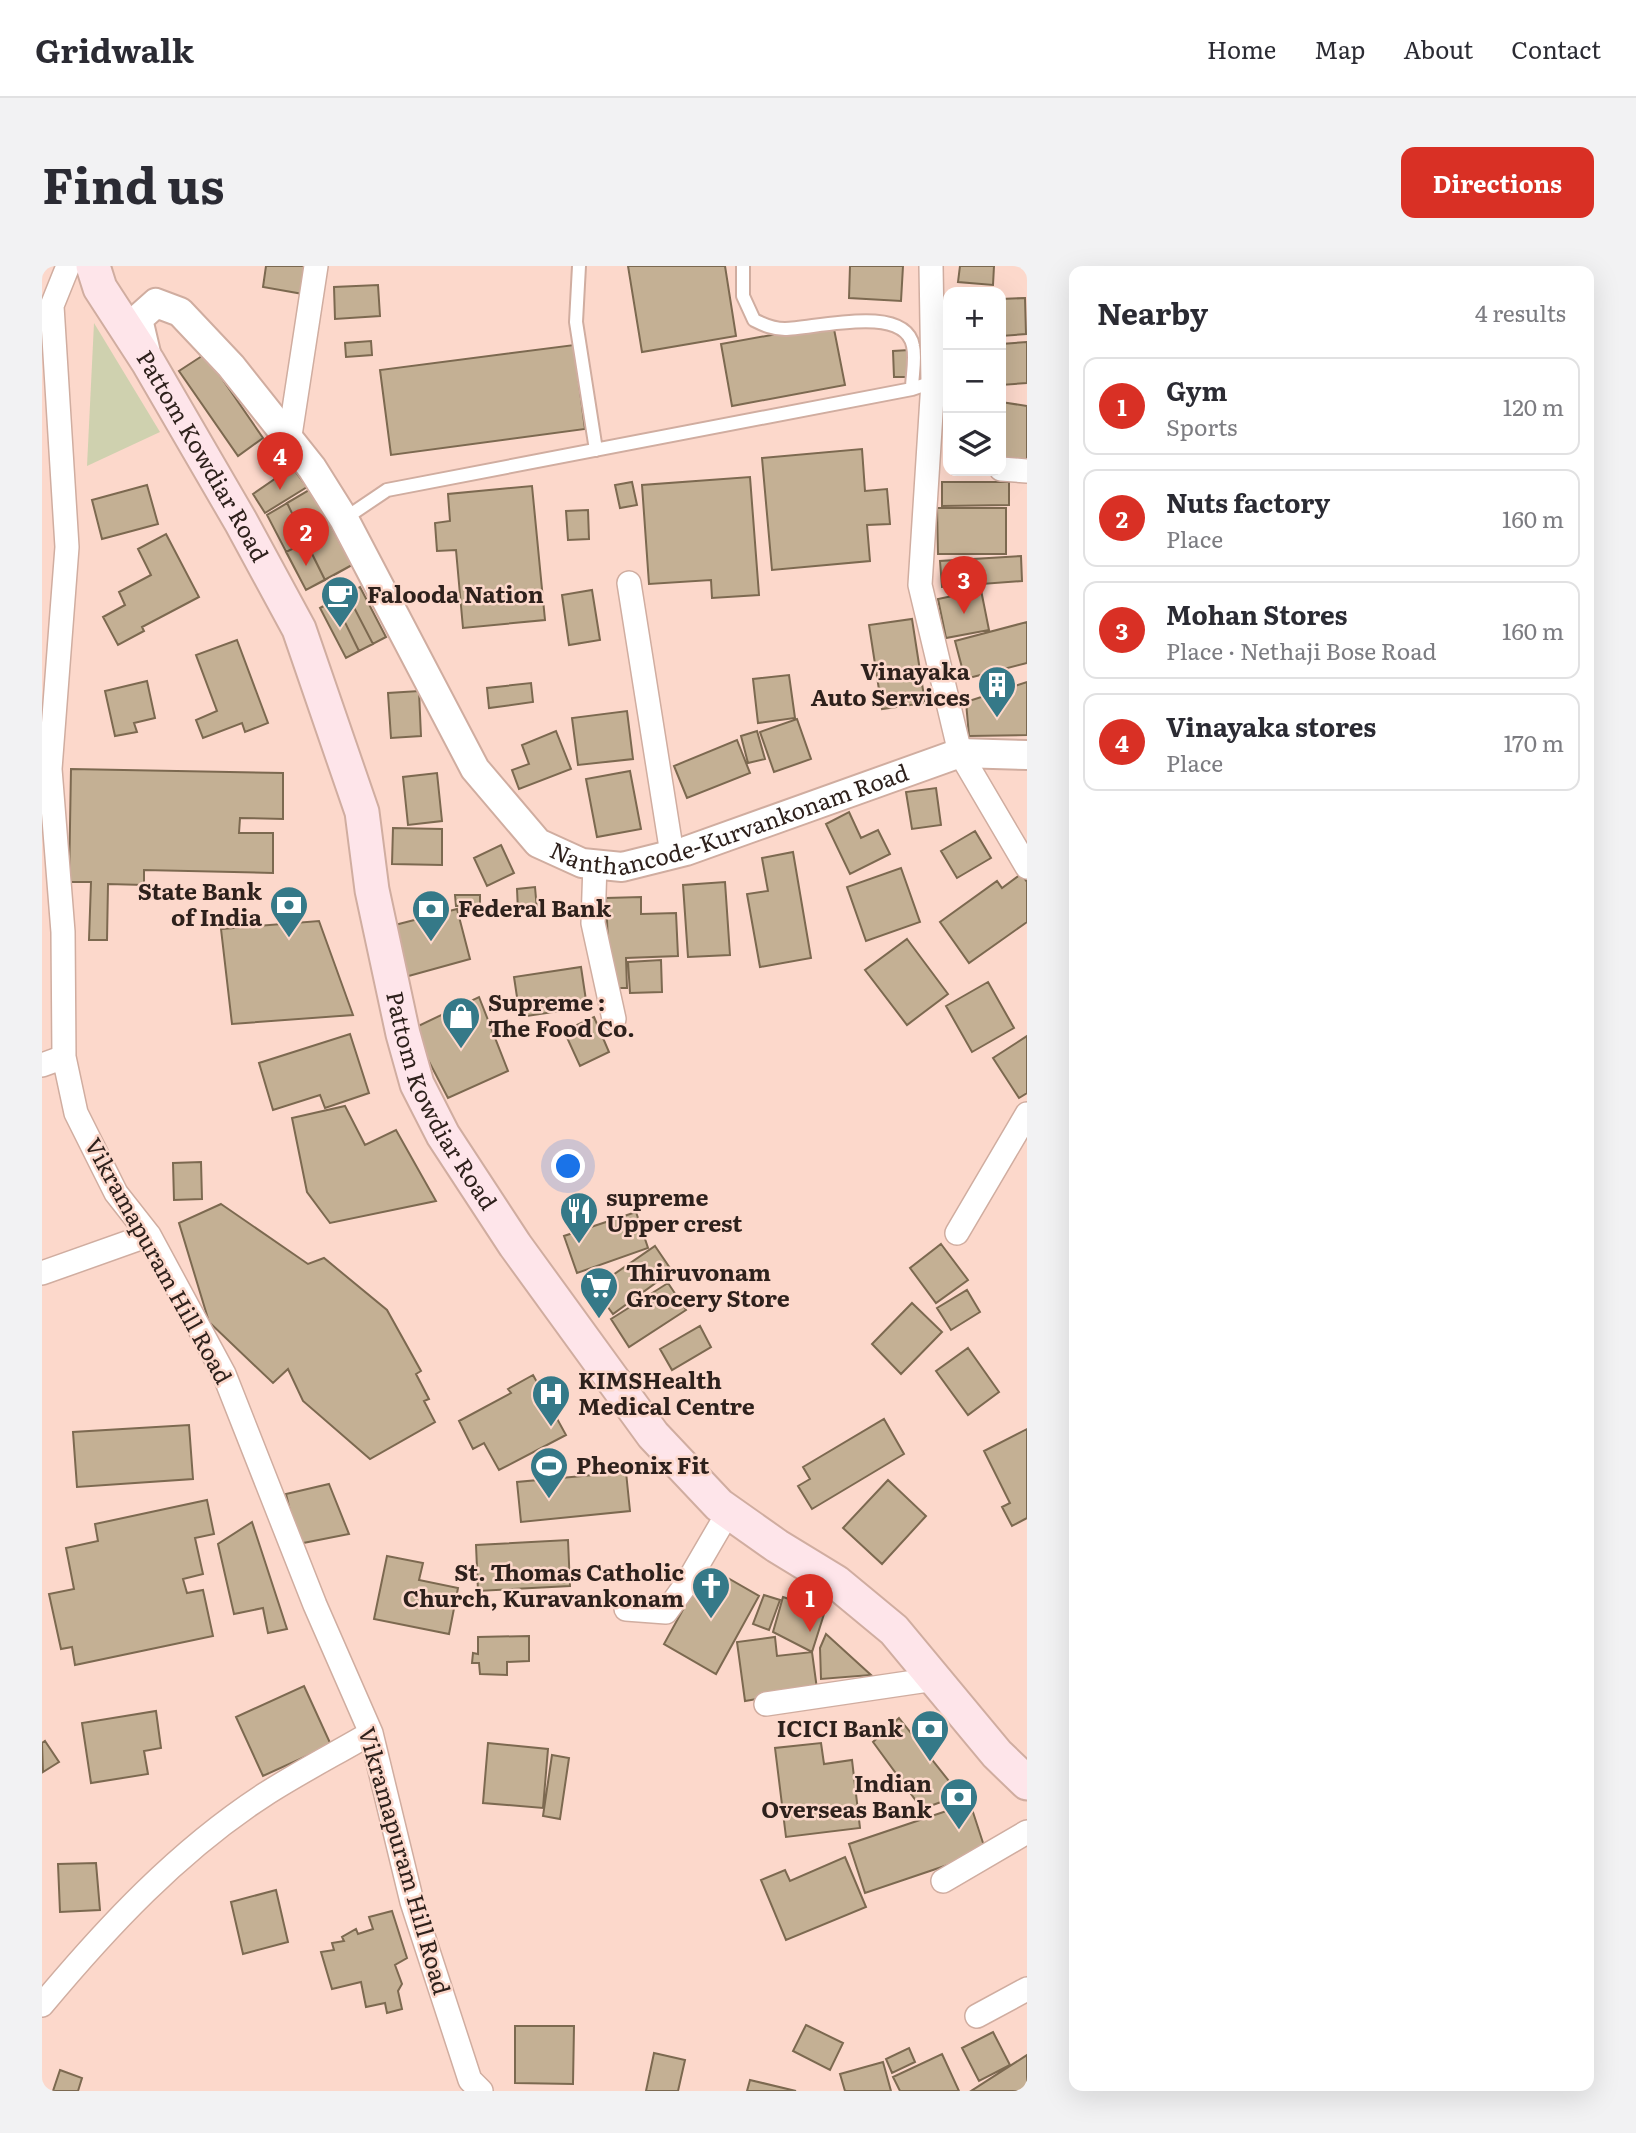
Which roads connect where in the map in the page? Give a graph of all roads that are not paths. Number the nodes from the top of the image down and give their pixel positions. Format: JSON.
{"nodes":[{"id":1,"x":68,"y":266,"type":"edge"},
{"id":2,"x":93,"y":266,"type":"edge"},
{"id":3,"x":316,"y":266,"type":"edge"},
{"id":4,"x":579,"y":266,"type":"edge"},
{"id":5,"x":743,"y":266,"type":"edge"},
{"id":6,"x":931,"y":266,"type":"edge"},
{"id":7,"x":52,"y":306,"type":"junction"},
{"id":8,"x":42,"y":327,"type":"edge"},
{"id":9,"x":148,"y":362,"type":"junction"},
{"id":10,"x":922,"y":386,"type":"junction"},
{"id":11,"x":289,"y":442,"type":"junction"},
{"id":12,"x":596,"y":450,"type":"junction"},
{"id":13,"x":938,"y":464,"type":"edge"},
{"id":14,"x":1006,"y":469,"type":"edge"},
{"id":15,"x":1027,"y":471,"type":"edge"},
{"id":16,"x":344,"y":519,"type":"junction"},
{"id":17,"x":629,"y":583,"type":"dead end"},
{"id":18,"x":960,"y":753,"type":"junction"},
{"id":19,"x":1027,"y":755,"type":"edge"},
{"id":20,"x":46,"y":770,"type":"edge"},
{"id":21,"x":672,"y":854,"type":"junction"},
{"id":22,"x":596,"y":864,"type":"junction"},
{"id":23,"x":1027,"y":867,"type":"edge"},
{"id":24,"x":52,"y":933,"type":"edge"},
{"id":25,"x":614,"y":1019,"type":"dead end"},
{"id":26,"x":64,"y":1057,"type":"junction"},
{"id":27,"x":42,"y":1065,"type":"edge"},
{"id":28,"x":1027,"y":1114,"type":"edge"},
{"id":29,"x":957,"y":1233,"type":"dead end"},
{"id":30,"x":149,"y":1236,"type":"junction"},
{"id":31,"x":42,"y":1273,"type":"edge"},
{"id":32,"x":729,"y":1511,"type":"junction"},
{"id":33,"x":626,"y":1609,"type":"dead end"},
{"id":34,"x":935,"y":1679,"type":"junction"},
{"id":35,"x":766,"y":1704,"type":"dead end"},
{"id":36,"x":371,"y":1733,"type":"junction"},
{"id":37,"x":1027,"y":1783,"type":"edge"},
{"id":38,"x":1027,"y":1832,"type":"edge"},
{"id":39,"x":943,"y":1881,"type":"dead end"},
{"id":40,"x":1027,"y":1989,"type":"edge"},
{"id":41,"x":42,"y":2005,"type":"edge"},
{"id":42,"x":977,"y":2016,"type":"dead end"},
{"id":43,"x":481,"y":2091,"type":"edge"}],
"edges":[{"from":1,"to":7,"type":"street"},
{"from":2,"to":9,"type":"main road","name":"Pattom Kowdiar Road"},
{"from":3,"to":11,"type":"street"},
{"from":4,"to":12,"type":"lane"},
{"from":5,"to":10,"type":"lane"},
{"from":6,"to":10,"type":"street"},
{"from":7,"to":8,"type":"street"},
{"from":7,"to":20,"type":"street","name":"Vikramapuram Hill Road"},
{"from":9,"to":11,"type":"street","name":"Nanthancode-Kurvankonam Road"},
{"from":9,"to":32,"type":"main road","name":"Pattom Kowdiar Road"},
{"from":10,"to":12,"type":"lane"},
{"from":10,"to":13,"type":"street"},
{"from":11,"to":16,"type":"street","name":"Nanthancode-Kurvankonam Road"},
{"from":12,"to":16,"type":"lane"},
{"from":13,"to":18,"type":"street"},
{"from":14,"to":15,"type":"street"},
{"from":16,"to":22,"type":"street","name":"Nanthancode-Kurvankonam Road"},
{"from":17,"to":21,"type":"street"},
{"from":18,"to":19,"type":"street","name":"Nanthancode-Kurvankonam Road"},
{"from":18,"to":21,"type":"street","name":"Nanthancode-Kurvankonam Road"},
{"from":18,"to":23,"type":"street"},
{"from":20,"to":24,"type":"street","name":"Vikramapuram Hill Road"},
{"from":21,"to":22,"type":"street","name":"Nanthancode-Kurvankonam Road"},
{"from":22,"to":25,"type":"street"},
{"from":24,"to":26,"type":"street","name":"Vikramapuram Hill Road"},
{"from":26,"to":27,"type":"street"},
{"from":26,"to":30,"type":"street","name":"Vikramapuram Hill Road"},
{"from":28,"to":29,"type":"street"},
{"from":30,"to":31,"type":"street"},
{"from":30,"to":36,"type":"street","name":"Vikramapuram Hill Road"},
{"from":32,"to":33,"type":"street"},
{"from":32,"to":34,"type":"main road","name":"Pattom Kowdiar Road"},
{"from":34,"to":35,"type":"street"},
{"from":34,"to":37,"type":"main road","name":"Pattom Kowdiar Road"},
{"from":36,"to":41,"type":"street"},
{"from":36,"to":43,"type":"street","name":"Vikramapuram Hill Road"},
{"from":38,"to":39,"type":"street"},
{"from":40,"to":42,"type":"street"}]}
